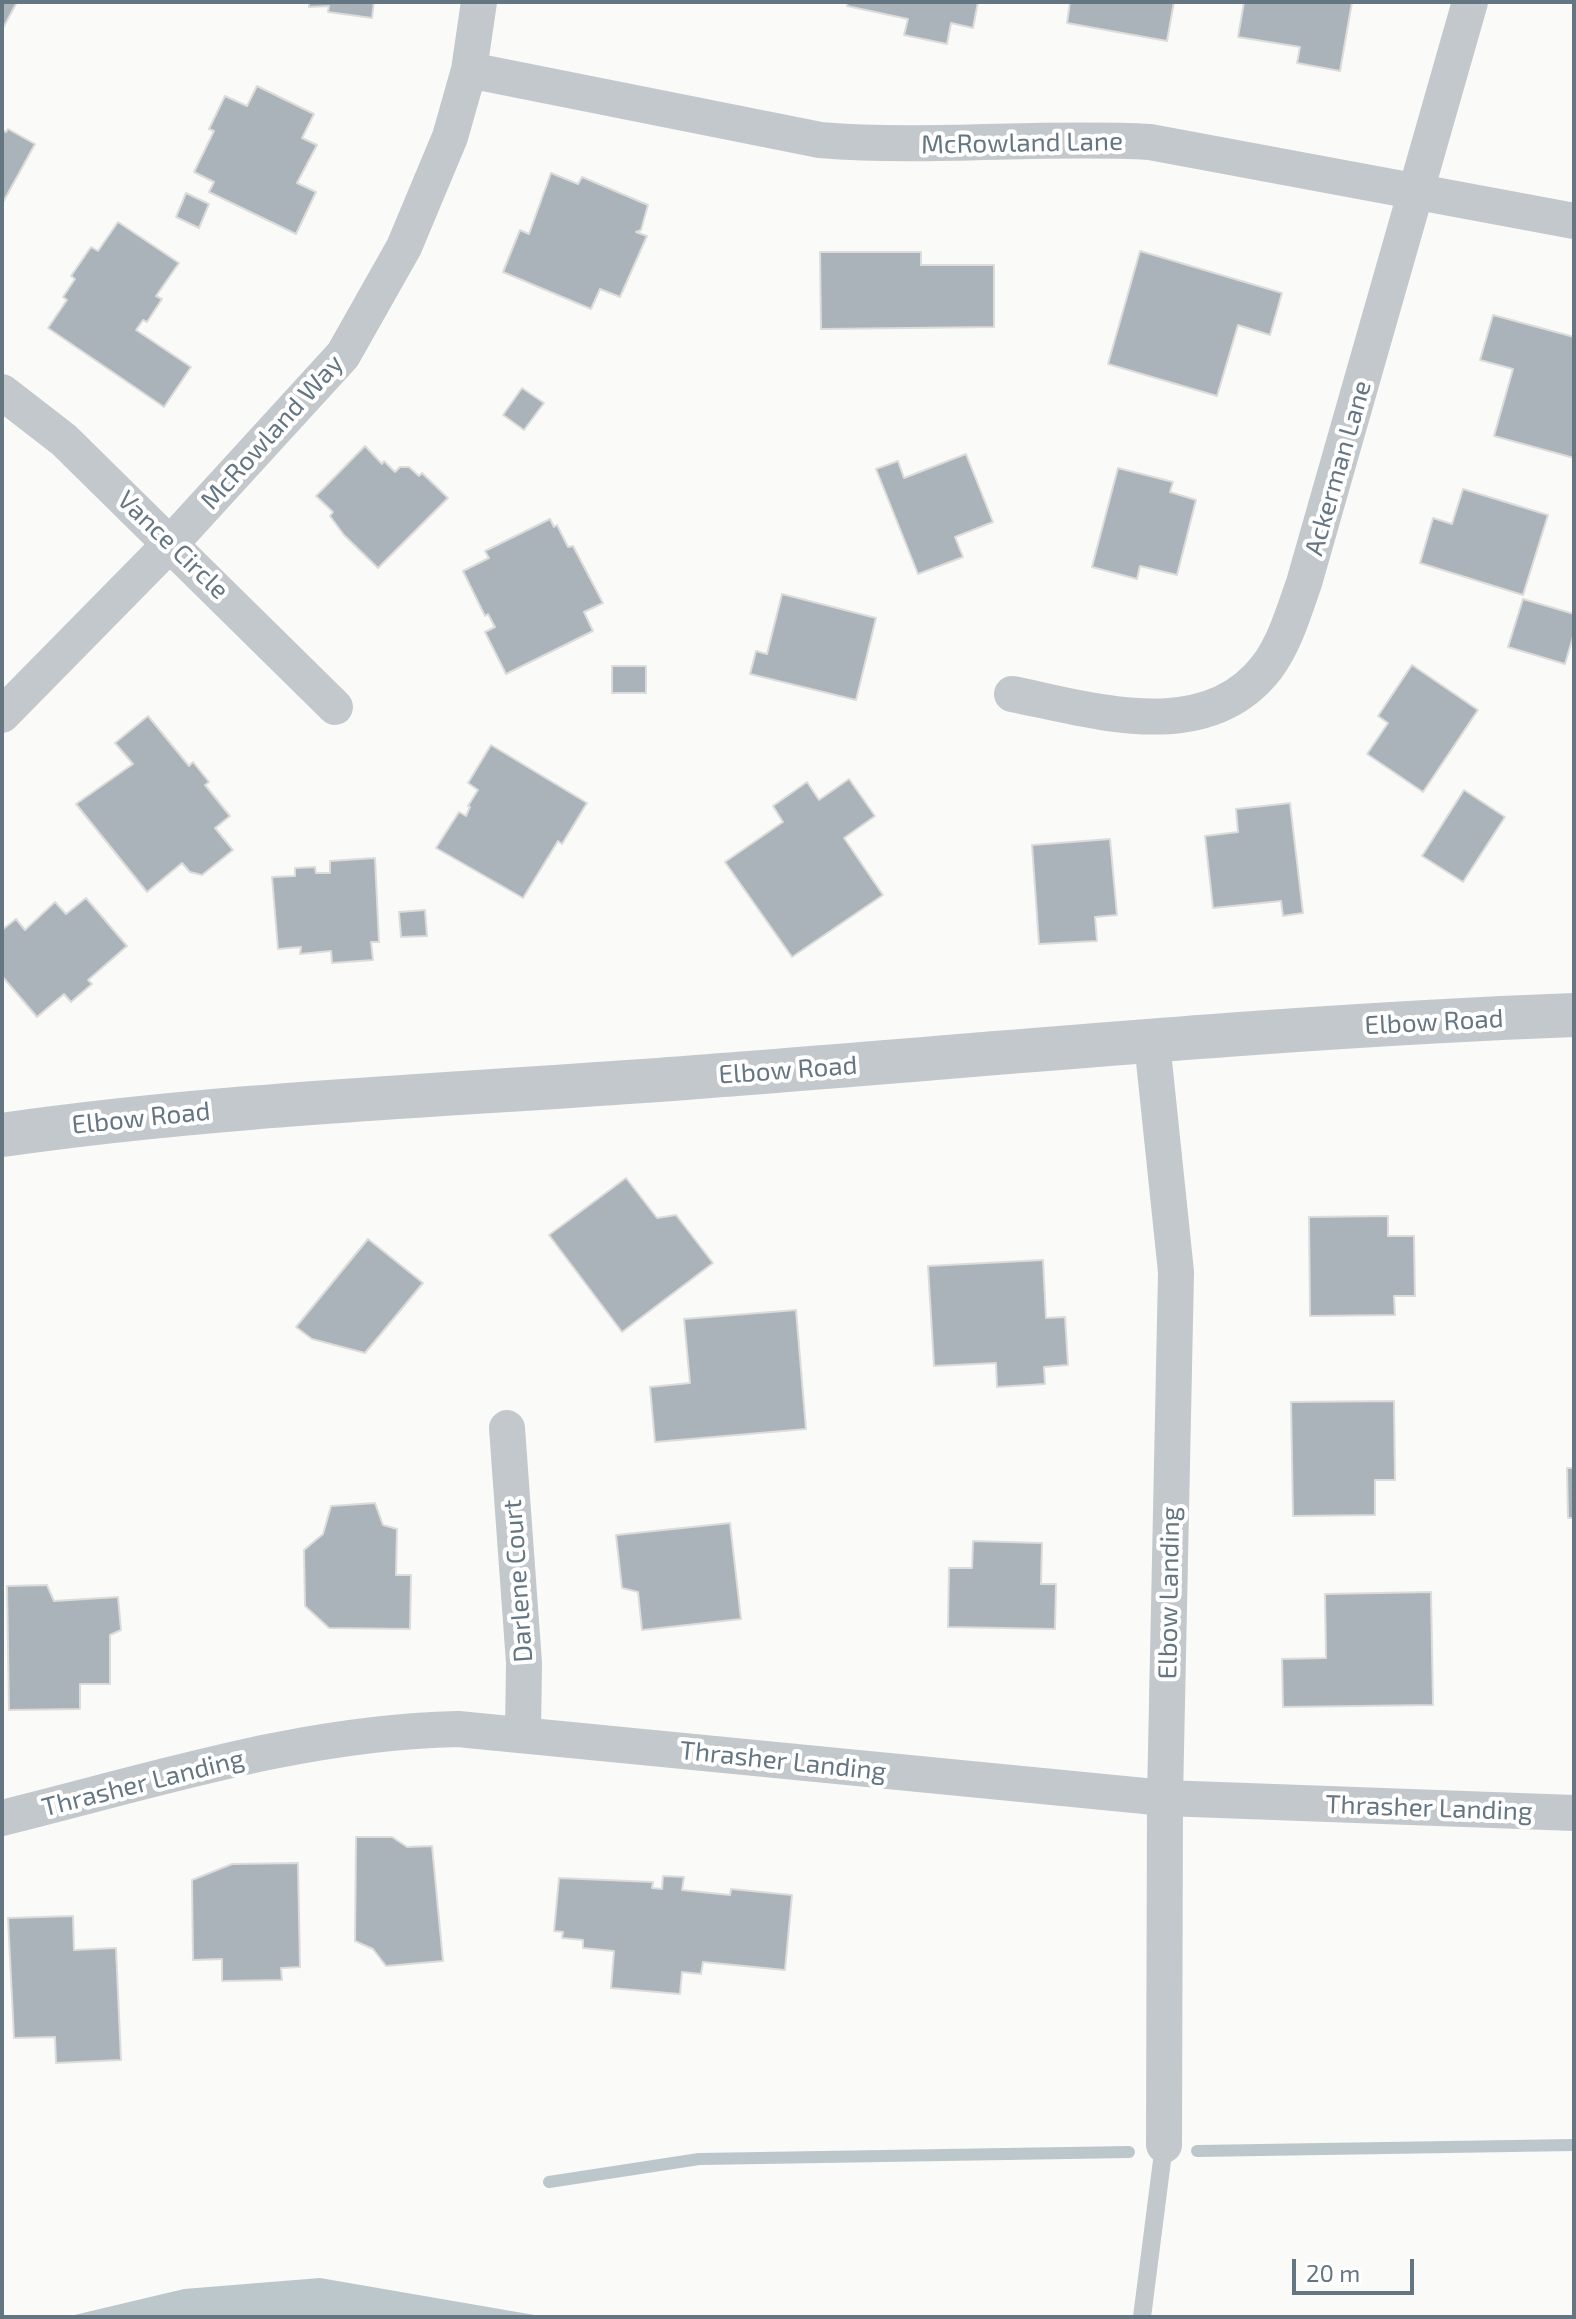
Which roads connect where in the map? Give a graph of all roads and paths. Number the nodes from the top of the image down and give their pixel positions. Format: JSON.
{"nodes":[{"id":1,"x":479,"y":2,"type":"edge"},
{"id":2,"x":1470,"y":2,"type":"edge"},
{"id":3,"x":469,"y":70,"type":"junction"},
{"id":4,"x":1418,"y":191,"type":"junction"},
{"id":5,"x":1574,"y":221,"type":"edge"},
{"id":6,"x":2,"y":392,"type":"edge"},
{"id":7,"x":172,"y":542,"type":"junction"},
{"id":8,"x":1012,"y":694,"type":"dead end"},
{"id":9,"x":335,"y":707,"type":"dead end"},
{"id":10,"x":2,"y":715,"type":"edge"},
{"id":11,"x":1574,"y":1015,"type":"edge"},
{"id":12,"x":1152,"y":1042,"type":"junction"},
{"id":13,"x":2,"y":1135,"type":"edge"},
{"id":14,"x":507,"y":1428,"type":"dead end"},
{"id":15,"x":523,"y":1734,"type":"junction"},
{"id":16,"x":1165,"y":1798,"type":"junction"},
{"id":17,"x":1574,"y":1813,"type":"edge"},
{"id":18,"x":2,"y":1818,"type":"edge"},
{"id":19,"x":1164,"y":2145,"type":"joint"},
{"id":20,"x":1142,"y":2317,"type":"edge"}],
"edges":[{"from":1,"to":3,"type":"street","name":"McRowland Way"},
{"from":2,"to":4,"type":"street","name":"Ackerman Lane"},
{"from":3,"to":4,"type":"street","name":"McRowland Lane"},
{"from":3,"to":7,"type":"street","name":"McRowland Way"},
{"from":4,"to":5,"type":"street","name":"McRowland Lane"},
{"from":4,"to":8,"type":"street","name":"Ackerman Lane"},
{"from":6,"to":7,"type":"street","name":"Vance Circle"},
{"from":7,"to":9,"type":"street","name":"Vance Circle"},
{"from":7,"to":10,"type":"street","name":"McRowland Way"},
{"from":11,"to":12,"type":"street","name":"Elbow Road"},
{"from":12,"to":13,"type":"street","name":"Elbow Road"},
{"from":12,"to":16,"type":"street","name":"Elbow Landing"},
{"from":14,"to":15,"type":"street","name":"Darlene Court"},
{"from":15,"to":16,"type":"street","name":"Thrasher Landing"},
{"from":15,"to":18,"type":"street","name":"Thrasher Landing"},
{"from":16,"to":17,"type":"street","name":"Thrasher Landing"},
{"from":16,"to":19,"type":"street","name":"Elbow Landing"},
{"from":19,"to":20,"type":"lane"}]}
